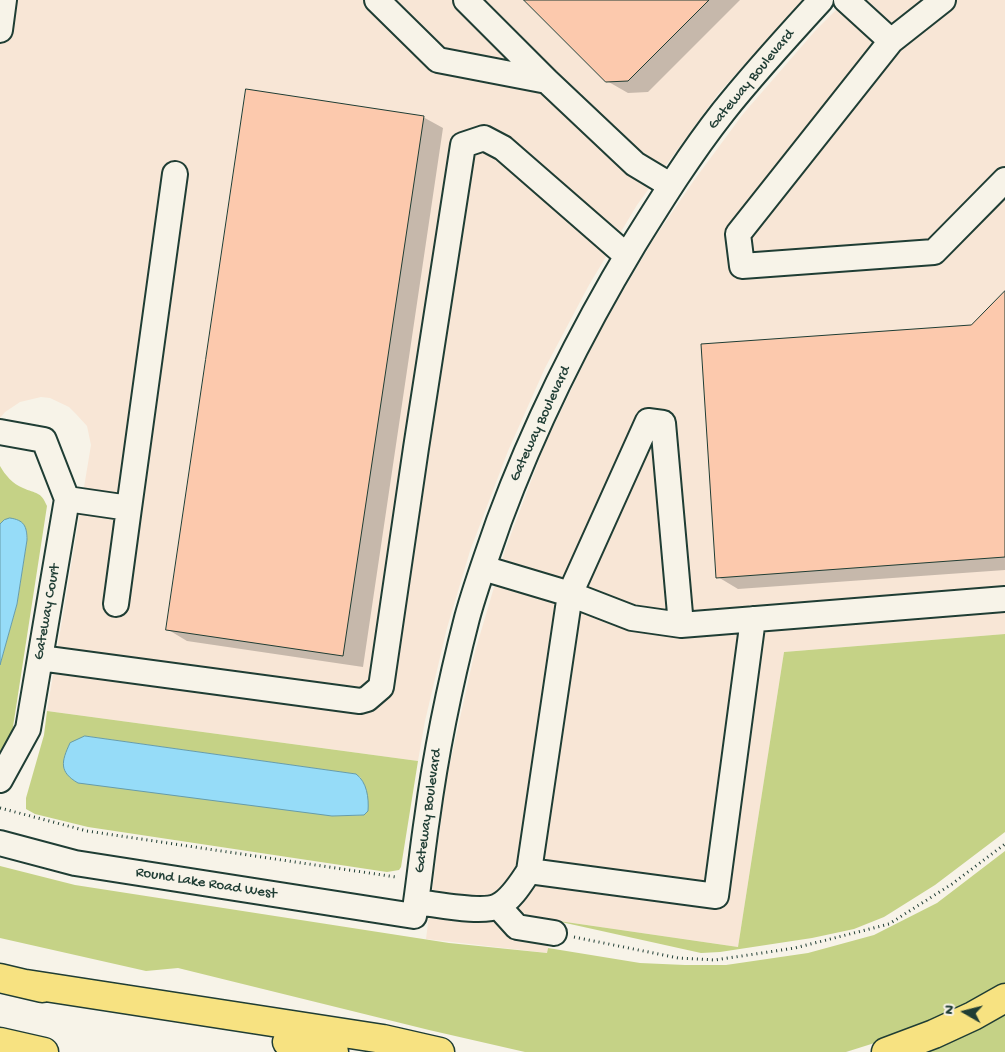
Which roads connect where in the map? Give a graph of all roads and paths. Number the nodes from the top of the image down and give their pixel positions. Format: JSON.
{"nodes":[{"id":1,"x":4,"y":0,"type":"edge"},
{"id":2,"x":377,"y":0,"type":"edge"},
{"id":3,"x":466,"y":0,"type":"edge"},
{"id":4,"x":821,"y":0,"type":"edge"},
{"id":5,"x":846,"y":0,"type":"edge"},
{"id":6,"x":943,"y":0,"type":"edge"},
{"id":7,"x":0,"y":30,"type":"edge"},
{"id":8,"x":892,"y":41,"type":"junction"},
{"id":9,"x":547,"y":81,"type":"junction"},
{"id":10,"x":175,"y":174,"type":"dead end"},
{"id":11,"x":1005,"y":180,"type":"edge"},
{"id":12,"x":670,"y":185,"type":"junction"},
{"id":13,"x":627,"y":256,"type":"junction"},
{"id":14,"x":0,"y":432,"type":"edge"},
{"id":15,"x":67,"y":499,"type":"junction"},
{"id":16,"x":130,"y":508,"type":"junction"},
{"id":17,"x":483,"y":568,"type":"junction"},
{"id":18,"x":570,"y":594,"type":"junction"},
{"id":19,"x":1005,"y":599,"type":"edge"},
{"id":20,"x":116,"y":604,"type":"dead end"},
{"id":21,"x":754,"y":619,"type":"junction"},
{"id":22,"x":681,"y":625,"type":"junction"},
{"id":23,"x":40,"y":658,"type":"junction"},
{"id":24,"x":0,"y":780,"type":"edge"},
{"id":25,"x":0,"y":808,"type":"edge"},
{"id":26,"x":0,"y":843,"type":"edge"},
{"id":27,"x":1005,"y":844,"type":"edge"},
{"id":28,"x":529,"y":871,"type":"junction"},
{"id":29,"x":416,"y":900,"type":"junction"},
{"id":30,"x":498,"y":906,"type":"junction"},
{"id":31,"x":554,"y":933,"type":"joint"},
{"id":32,"x":13,"y":981,"type":"edge"},
{"id":33,"x":1005,"y":998,"type":"edge"},
{"id":34,"x":0,"y":1042,"type":"edge"},
{"id":35,"x":44,"y":1052,"type":"edge"},
{"id":36,"x":334,"y":1052,"type":"edge"},
{"id":37,"x":440,"y":1052,"type":"edge"},
{"id":38,"x":886,"y":1052,"type":"edge"}],
"edges":[{"from":1,"to":7,"type":"street"},
{"from":2,"to":9,"type":"street"},
{"from":3,"to":9,"type":"street"},
{"from":4,"to":12,"type":"street","name":"Gateway Boulevard"},
{"from":5,"to":8,"type":"street"},
{"from":6,"to":8,"type":"street"},
{"from":8,"to":11,"type":"street"},
{"from":9,"to":12,"type":"street"},
{"from":10,"to":16,"type":"street"},
{"from":12,"to":13,"type":"street","name":"Gateway Boulevard"},
{"from":13,"to":17,"type":"street","name":"Gateway Boulevard"},
{"from":13,"to":23,"type":"street"},
{"from":14,"to":15,"type":"street"},
{"from":15,"to":16,"type":"street"},
{"from":15,"to":23,"type":"street","name":"Gateway Court"},
{"from":16,"to":20,"type":"street"},
{"from":17,"to":18,"type":"street"},
{"from":17,"to":29,"type":"street","name":"Gateway Boulevard"},
{"from":18,"to":22,"type":"street"},
{"from":18,"to":22,"type":"street"},
{"from":18,"to":28,"type":"street"},
{"from":19,"to":21,"type":"street"},
{"from":21,"to":22,"type":"street"},
{"from":21,"to":28,"type":"street"},
{"from":23,"to":24,"type":"street","name":"Gateway Court"},
{"from":25,"to":29,"type":"path"},
{"from":26,"to":29,"type":"street","name":"Round Lake Road West"},
{"from":27,"to":31,"type":"path"},
{"from":28,"to":30,"type":"street"},
{"from":29,"to":30,"type":"street","name":"Round Lake Road West"},
{"from":30,"to":31,"type":"street"},
{"from":32,"to":36,"type":"highway"},
{"from":32,"to":37,"type":"highway"},
{"from":33,"to":38,"type":"highway"},
{"from":34,"to":35,"type":"highway"}]}
